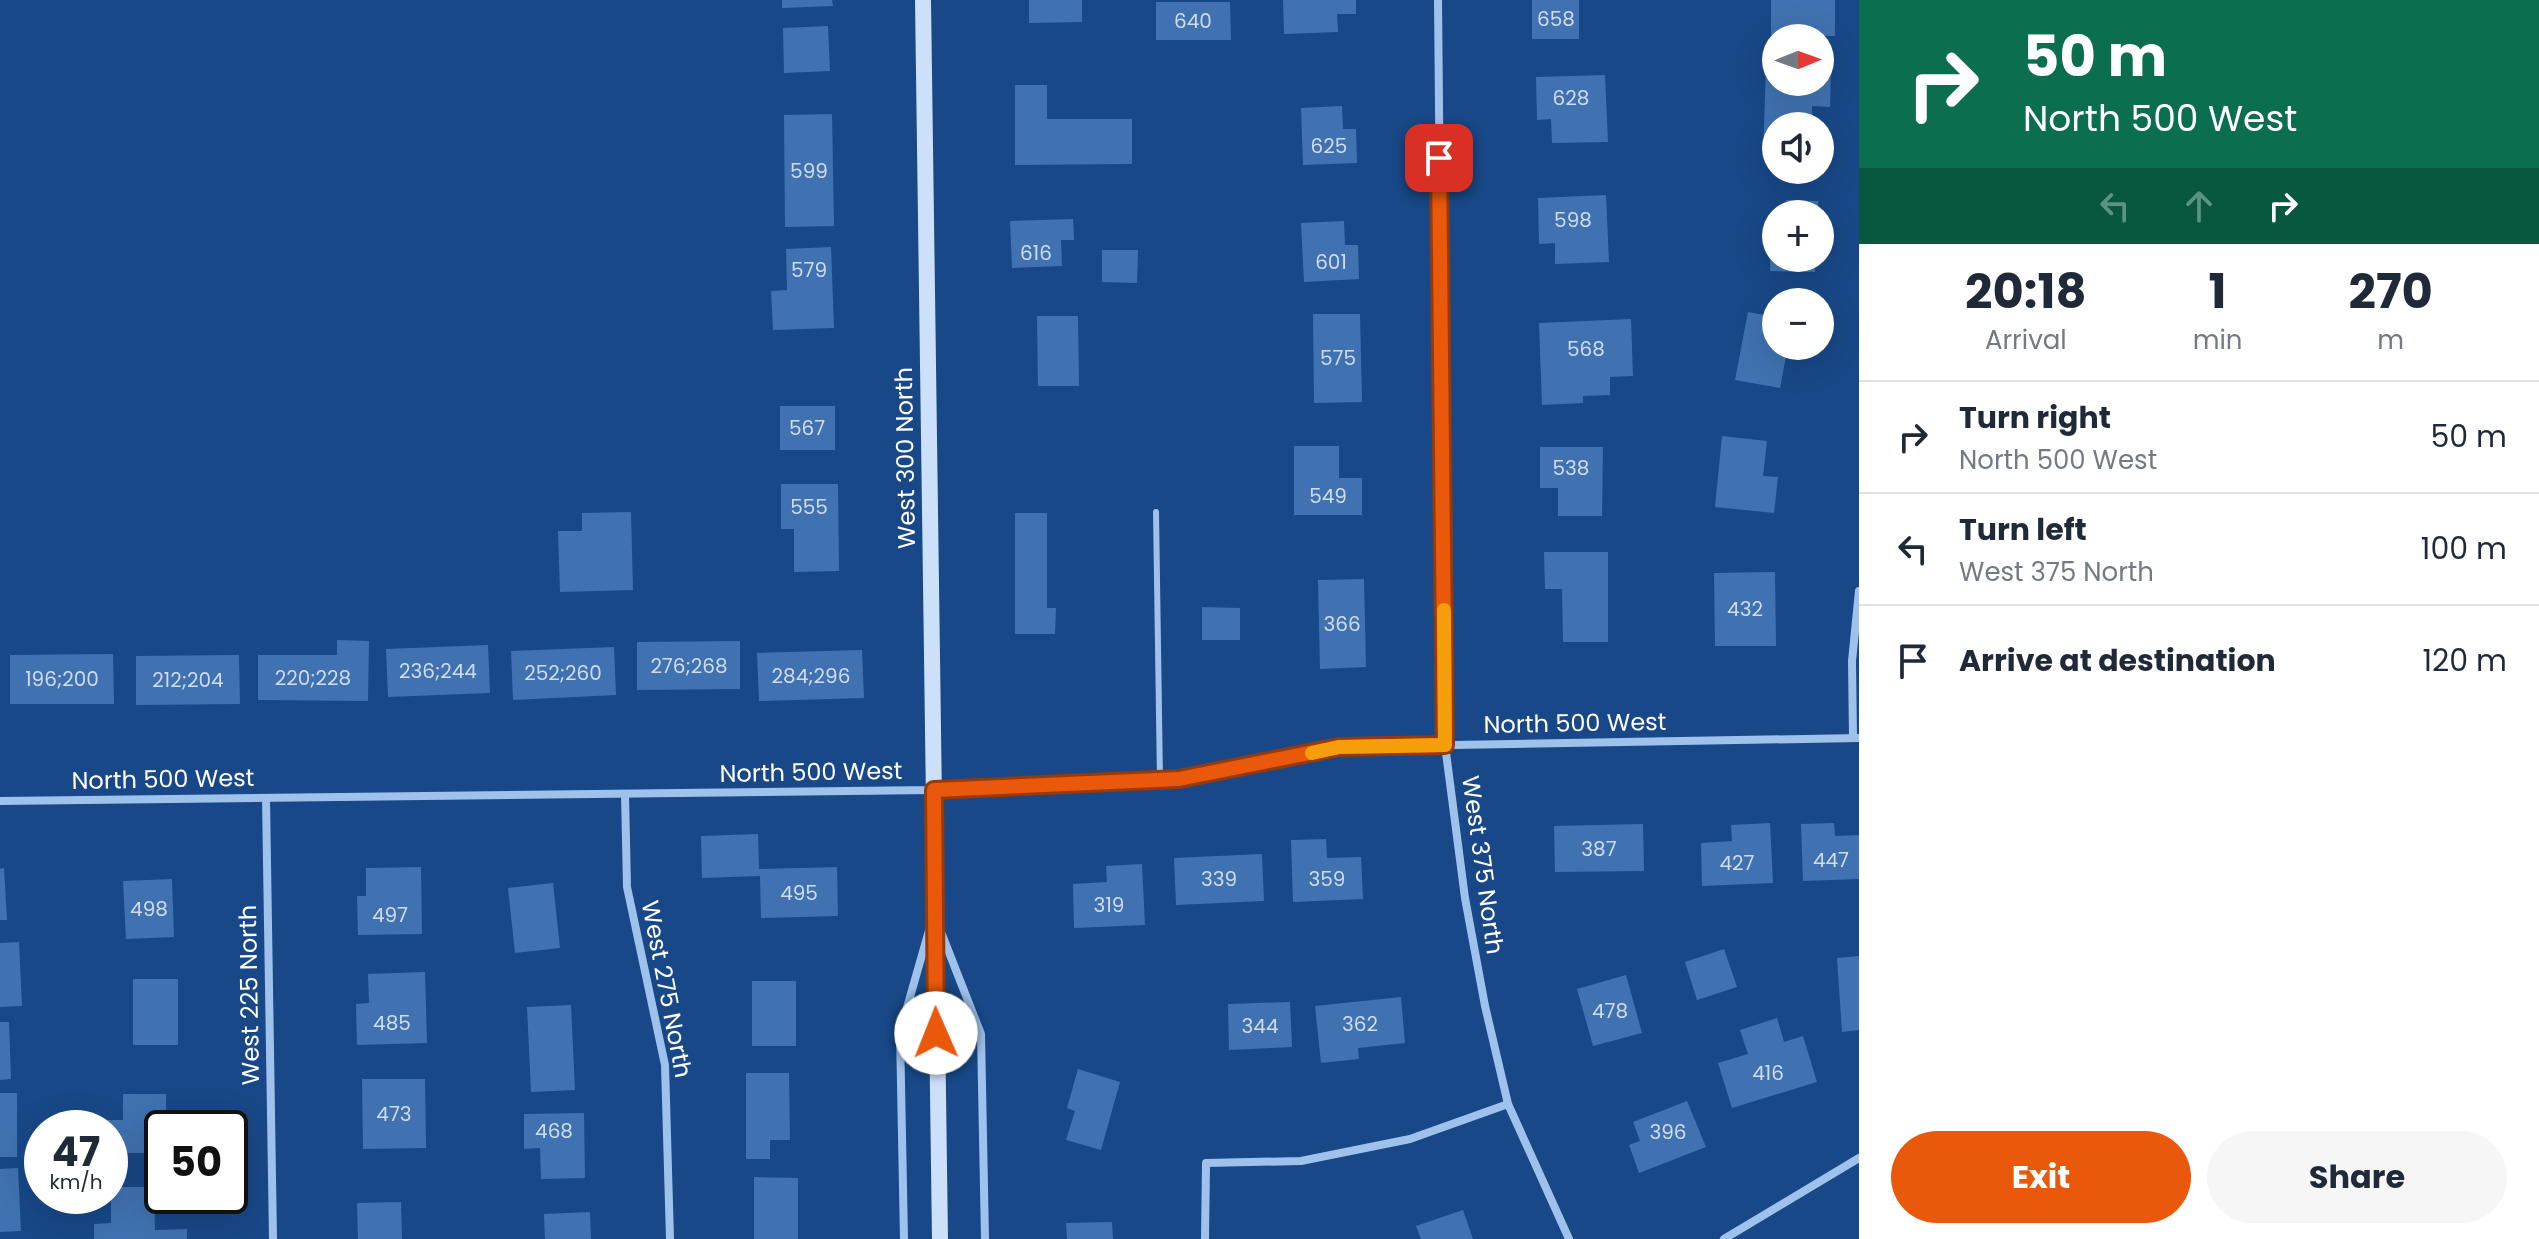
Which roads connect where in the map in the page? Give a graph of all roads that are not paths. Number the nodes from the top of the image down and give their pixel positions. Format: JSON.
{"nodes":[{"id":1,"x":923,"y":0,"type":"edge"},
{"id":2,"x":1438,"y":0,"type":"edge"},
{"id":3,"x":1156,"y":512,"type":"dead end"},
{"id":4,"x":1859,"y":591,"type":"edge"},
{"id":5,"x":1856,"y":738,"type":"edge"},
{"id":6,"x":1445,"y":745,"type":"junction"},
{"id":7,"x":1160,"y":780,"type":"junction"},
{"id":8,"x":934,"y":790,"type":"junction"},
{"id":9,"x":625,"y":794,"type":"junction"},
{"id":10,"x":266,"y":798,"type":"junction"},
{"id":11,"x":0,"y":801,"type":"edge"},
{"id":12,"x":934,"y":915,"type":"junction"},
{"id":13,"x":1508,"y":1104,"type":"junction"},
{"id":14,"x":1859,"y":1158,"type":"edge"},
{"id":15,"x":273,"y":1239,"type":"edge"},
{"id":16,"x":670,"y":1239,"type":"edge"},
{"id":17,"x":904,"y":1239,"type":"edge"},
{"id":18,"x":940,"y":1239,"type":"edge"},
{"id":19,"x":985,"y":1239,"type":"edge"},
{"id":20,"x":1205,"y":1239,"type":"edge"},
{"id":21,"x":1569,"y":1239,"type":"edge"},
{"id":22,"x":1724,"y":1239,"type":"edge"}],
"edges":[{"from":1,"to":8,"type":"main road","name":"West 300 North"},
{"from":2,"to":6,"type":"street","name":"West 375 North"},
{"from":3,"to":7,"type":"lane"},
{"from":4,"to":5,"type":"street"},
{"from":5,"to":6,"type":"street","name":"North 500 West"},
{"from":6,"to":7,"type":"street","name":"North 500 West"},
{"from":6,"to":13,"type":"street","name":"West 375 North"},
{"from":7,"to":8,"type":"street","name":"North 500 West"},
{"from":8,"to":9,"type":"street","name":"North 500 West"},
{"from":8,"to":12,"type":"main road","name":"West 300 North"},
{"from":9,"to":10,"type":"street","name":"North 500 West"},
{"from":9,"to":16,"type":"street","name":"West 275 North"},
{"from":10,"to":11,"type":"street","name":"North 500 West"},
{"from":10,"to":15,"type":"street","name":"West 225 North"},
{"from":12,"to":17,"type":"street","name":"West 300 North"},
{"from":12,"to":18,"type":"main road","name":"West 300 North"},
{"from":12,"to":19,"type":"street","name":"West 300 North"},
{"from":13,"to":20,"type":"street"},
{"from":13,"to":21,"type":"street","name":"West 375 North"},
{"from":14,"to":22,"type":"street"}]}
